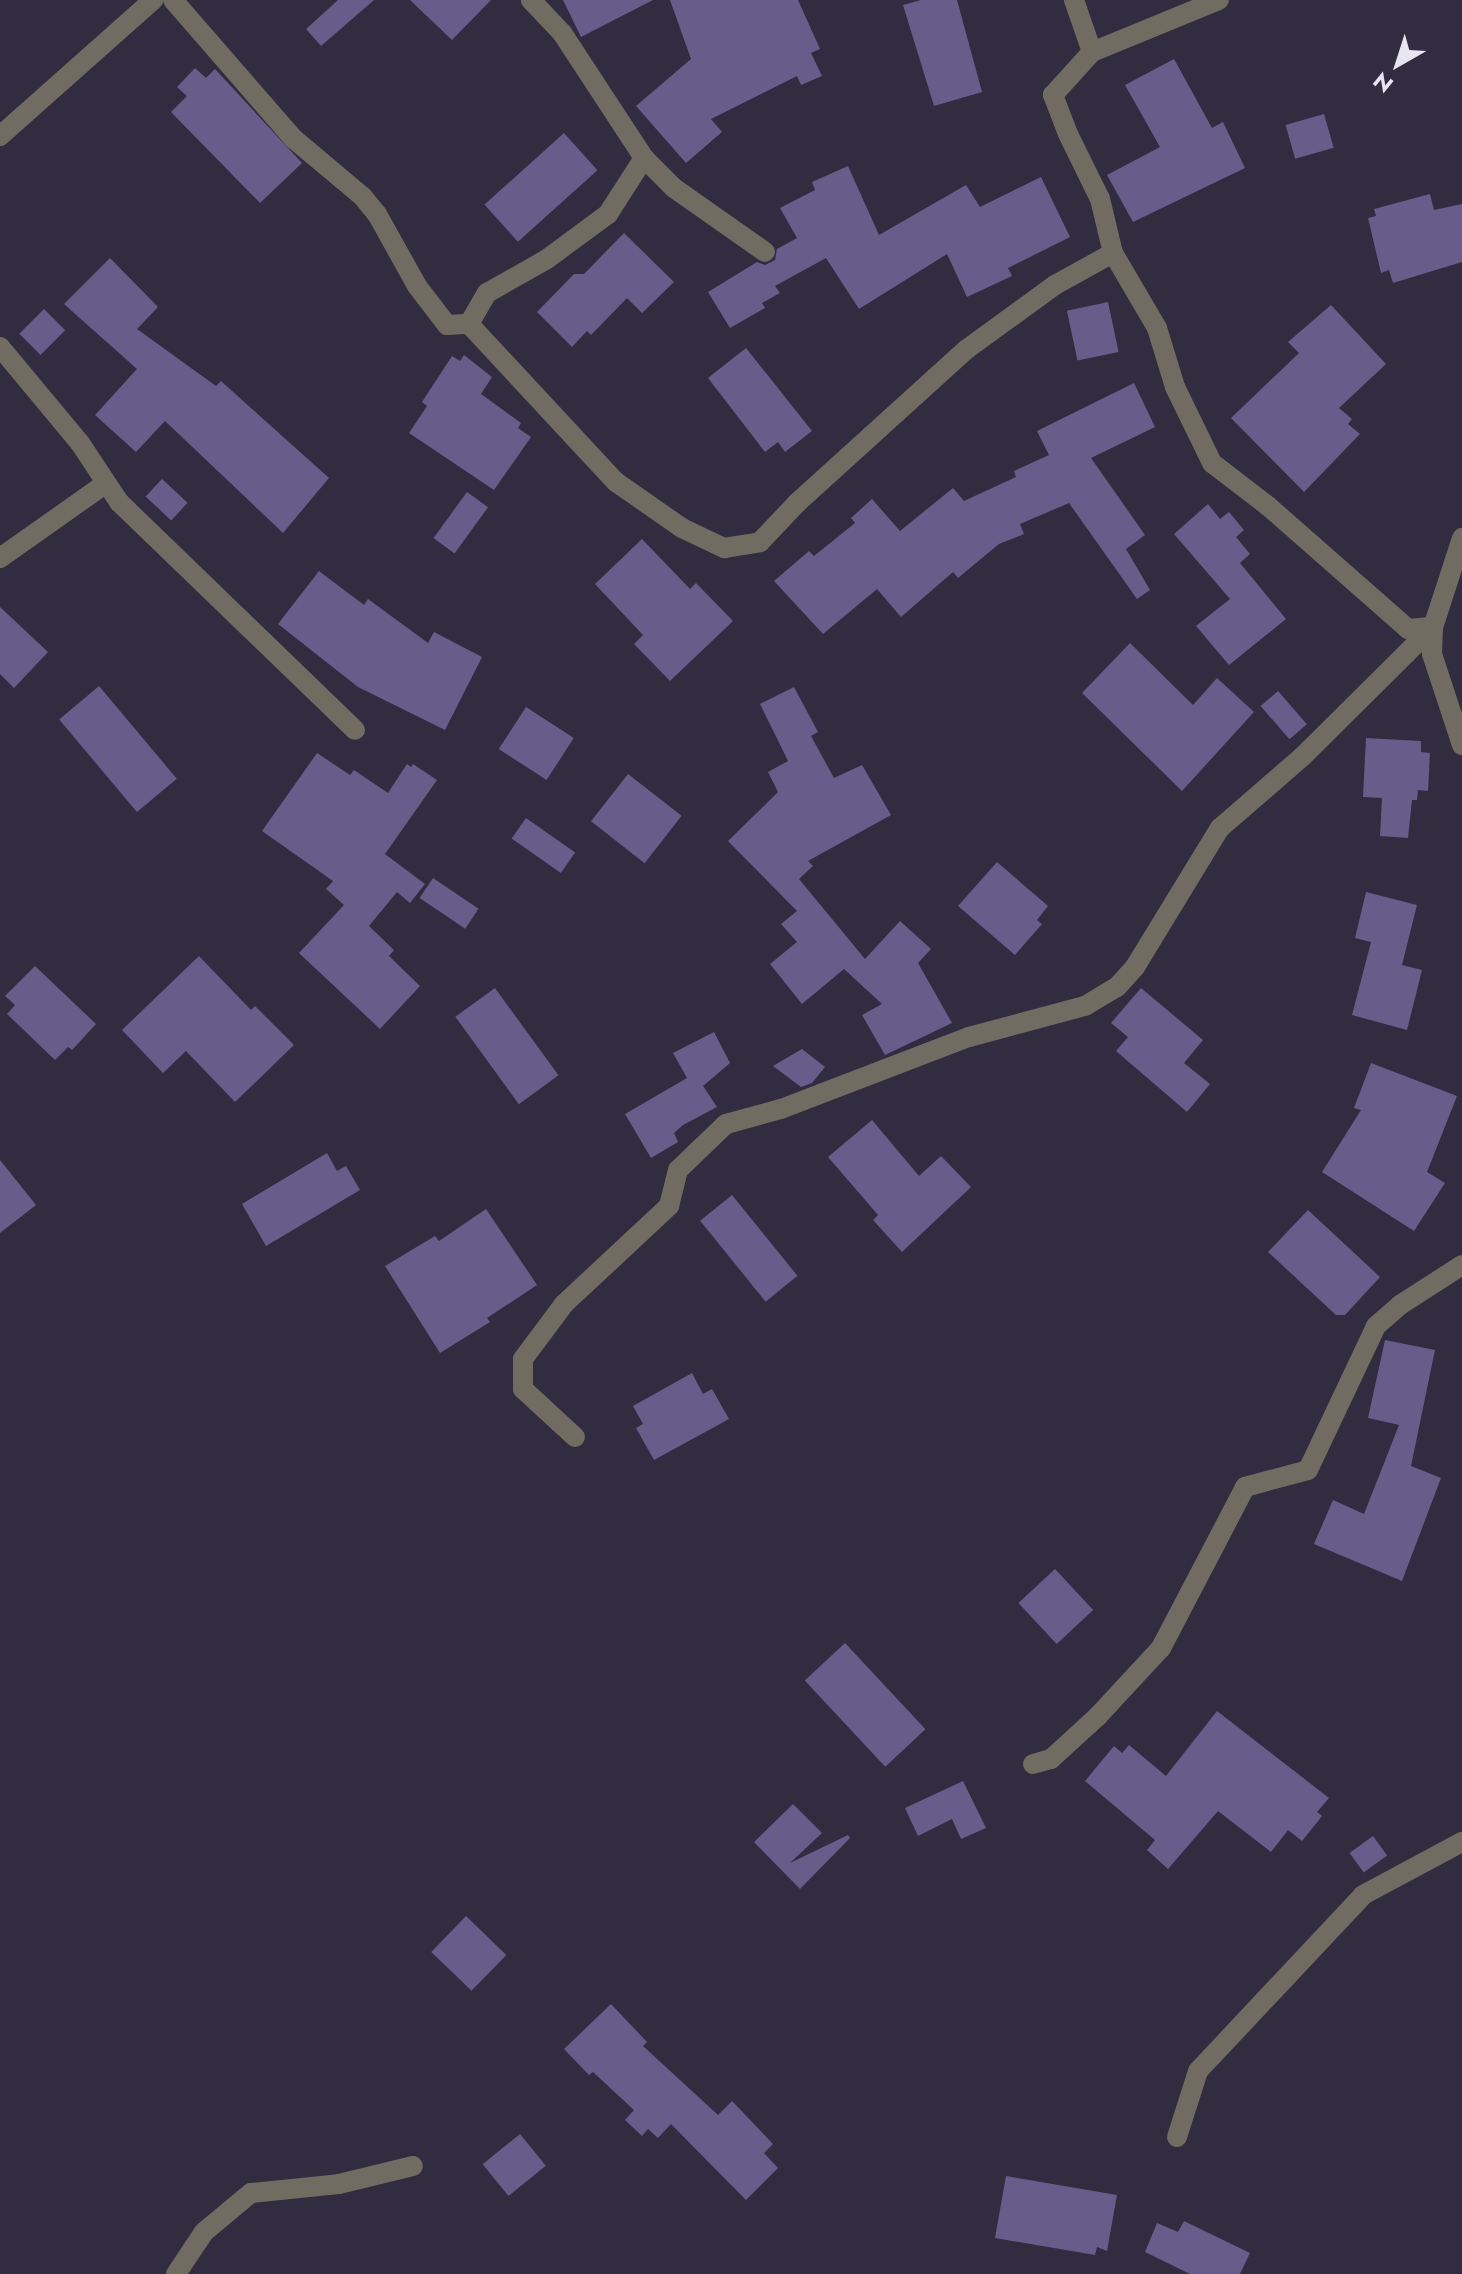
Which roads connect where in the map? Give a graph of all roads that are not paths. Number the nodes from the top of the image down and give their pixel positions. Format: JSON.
{"nodes":[{"id":1,"x":153,"y":0,"type":"edge"},
{"id":2,"x":173,"y":0,"type":"edge"},
{"id":3,"x":531,"y":0,"type":"edge"},
{"id":4,"x":1074,"y":0,"type":"edge"},
{"id":5,"x":1219,"y":0,"type":"edge"},
{"id":6,"x":1092,"y":52,"type":"junction"},
{"id":7,"x":0,"y":136,"type":"edge"},
{"id":8,"x":644,"y":158,"type":"junction"},
{"id":9,"x":765,"y":252,"type":"dead end"},
{"id":10,"x":1113,"y":253,"type":"junction"},
{"id":11,"x":469,"y":324,"type":"junction"},
{"id":12,"x":0,"y":347,"type":"edge"},
{"id":13,"x":105,"y":484,"type":"junction"},
{"id":14,"x":1462,"y":538,"type":"edge"},
{"id":15,"x":0,"y":558,"type":"edge"},
{"id":16,"x":1433,"y":627,"type":"junction"},
{"id":17,"x":355,"y":730,"type":"dead end"},
{"id":18,"x":1462,"y":745,"type":"edge"},
{"id":19,"x":1462,"y":1265,"type":"edge"},
{"id":20,"x":575,"y":1437,"type":"dead end"},
{"id":21,"x":1033,"y":1764,"type":"dead end"},
{"id":22,"x":1462,"y":1842,"type":"edge"},
{"id":23,"x":1177,"y":2137,"type":"dead end"},
{"id":24,"x":413,"y":2166,"type":"dead end"},
{"id":25,"x":176,"y":2274,"type":"edge"}],
"edges":[{"from":1,"to":7,"type":"street"},
{"from":2,"to":11,"type":"street"},
{"from":3,"to":8,"type":"street"},
{"from":4,"to":6,"type":"street"},
{"from":5,"to":6,"type":"street"},
{"from":6,"to":10,"type":"street"},
{"from":8,"to":9,"type":"street"},
{"from":8,"to":11,"type":"street"},
{"from":10,"to":11,"type":"street"},
{"from":10,"to":16,"type":"street"},
{"from":12,"to":13,"type":"street"},
{"from":13,"to":15,"type":"street"},
{"from":13,"to":17,"type":"street"},
{"from":14,"to":16,"type":"street"},
{"from":16,"to":18,"type":"street"},
{"from":16,"to":20,"type":"street"},
{"from":19,"to":21,"type":"street"},
{"from":22,"to":23,"type":"street"},
{"from":24,"to":25,"type":"street"}]}
